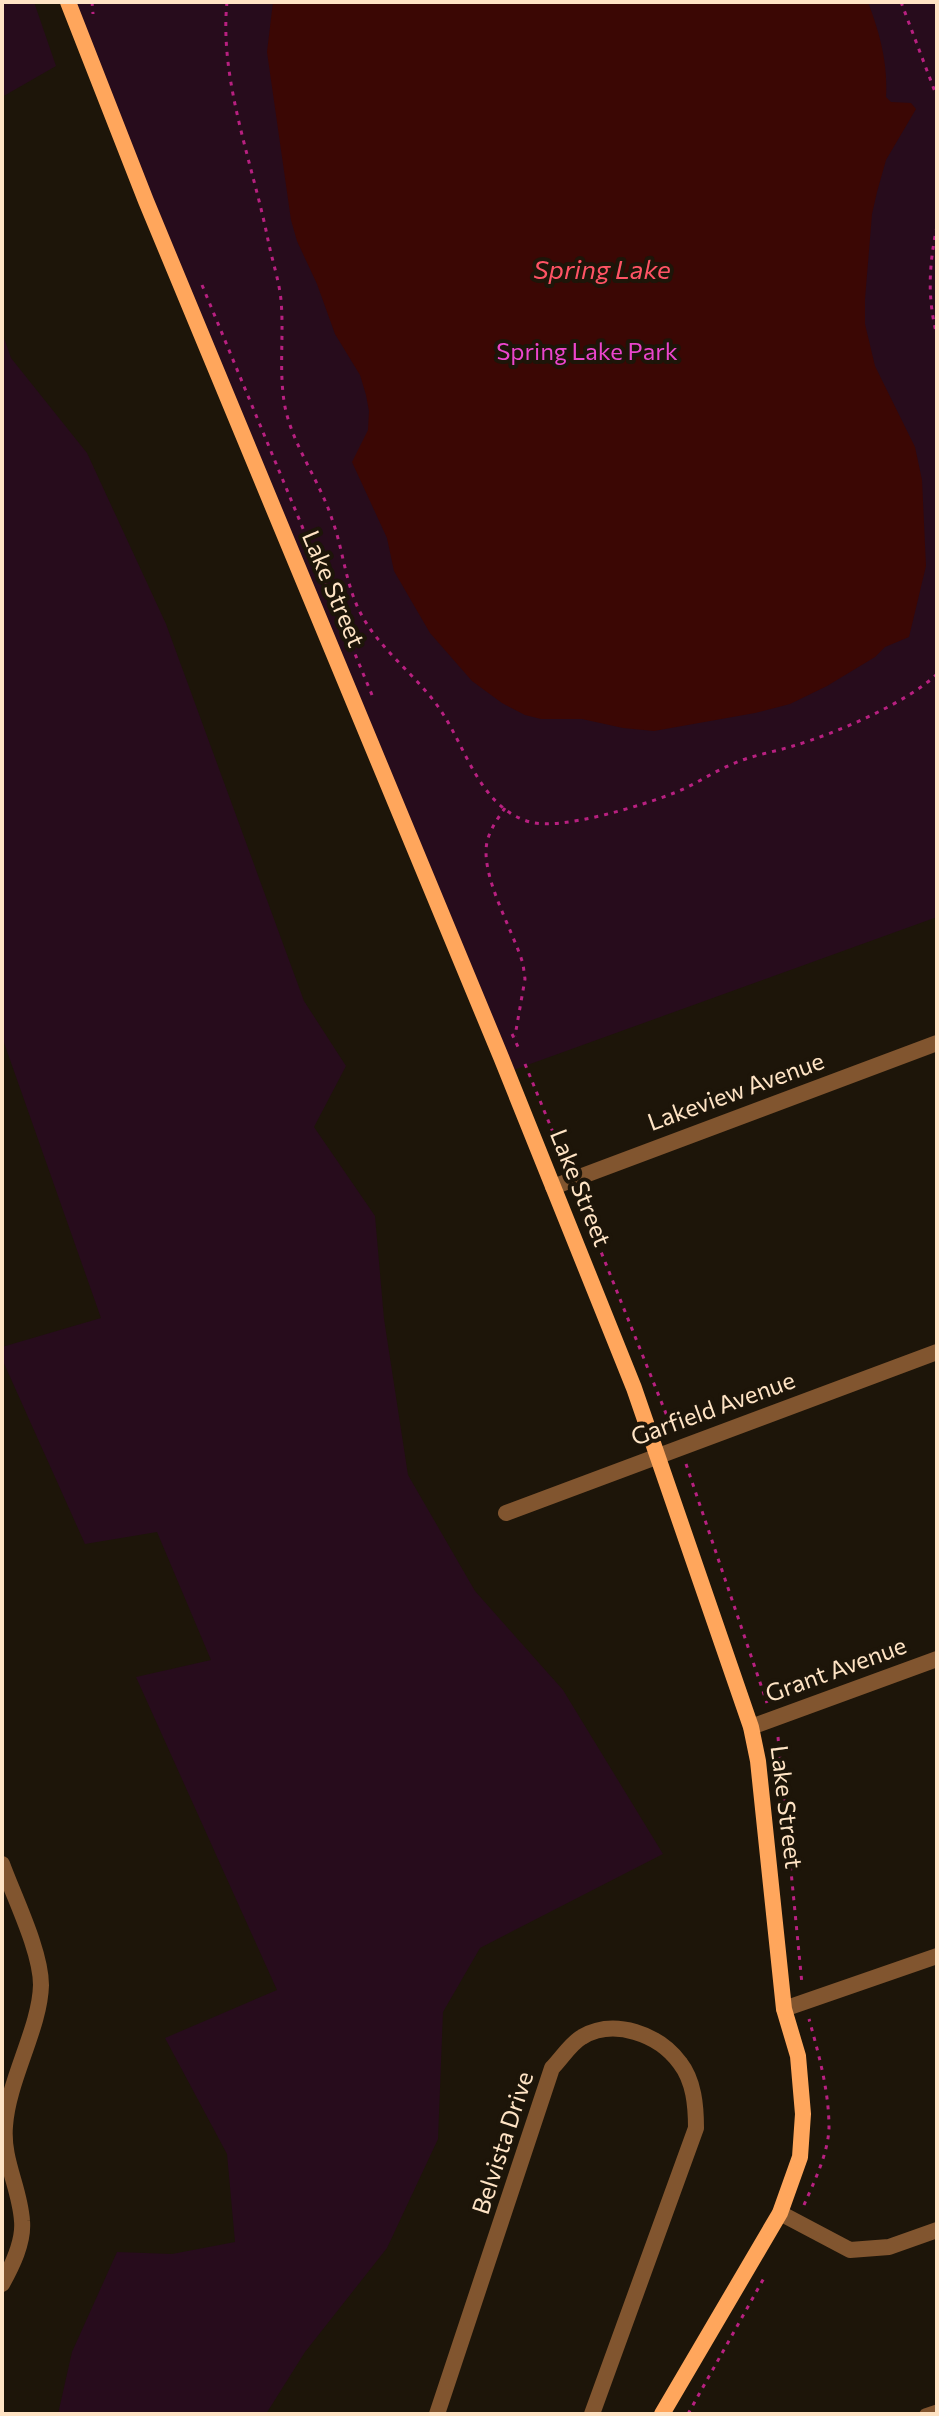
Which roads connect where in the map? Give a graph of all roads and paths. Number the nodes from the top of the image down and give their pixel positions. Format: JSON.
{"nodes":[{"id":1,"x":68,"y":2,"type":"edge"},
{"id":2,"x":227,"y":2,"type":"edge"},
{"id":3,"x":901,"y":2,"type":"edge"},
{"id":4,"x":937,"y":97,"type":"edge"},
{"id":5,"x":937,"y":226,"type":"edge"},
{"id":6,"x":937,"y":336,"type":"edge"},
{"id":7,"x":937,"y":674,"type":"edge"},
{"id":8,"x":505,"y":808,"type":"junction"},
{"id":9,"x":515,"y":1037,"type":"dead end"},
{"id":10,"x":937,"y":1043,"type":"edge"},
{"id":11,"x":572,"y":1179,"type":"junction"},
{"id":12,"x":553,"y":1187,"type":"junction"},
{"id":13,"x":937,"y":1352,"type":"edge"},
{"id":14,"x":680,"y":1447,"type":"junction"},
{"id":15,"x":658,"y":1455,"type":"junction"},
{"id":16,"x":506,"y":1513,"type":"dead end"},
{"id":17,"x":937,"y":1659,"type":"edge"},
{"id":18,"x":773,"y":1719,"type":"junction"},
{"id":19,"x":751,"y":1727,"type":"junction"},
{"id":20,"x":2,"y":1864,"type":"edge"},
{"id":21,"x":937,"y":1956,"type":"edge"},
{"id":22,"x":803,"y":2002,"type":"junction"},
{"id":23,"x":784,"y":2009,"type":"junction"},
{"id":24,"x":780,"y":2213,"type":"junction"},
{"id":25,"x":796,"y":2221,"type":"junction"},
{"id":26,"x":937,"y":2230,"type":"edge"},
{"id":27,"x":765,"y":2276,"type":"dead end"},
{"id":28,"x":2,"y":2284,"type":"edge"},
{"id":29,"x":937,"y":2410,"type":"edge"},
{"id":30,"x":437,"y":2414,"type":"edge"},
{"id":31,"x":592,"y":2414,"type":"edge"},
{"id":32,"x":662,"y":2414,"type":"edge"},
{"id":33,"x":688,"y":2414,"type":"edge"},
{"id":34,"x":925,"y":2414,"type":"edge"}],
"edges":[{"from":1,"to":12,"type":"street","name":"Lake Street"},
{"from":2,"to":8,"type":"path"},
{"from":3,"to":4,"type":"path"},
{"from":5,"to":6,"type":"path"},
{"from":7,"to":8,"type":"path"},
{"from":8,"to":9,"type":"path"},
{"from":10,"to":11,"type":"street","name":"Lakeview Avenue"},
{"from":11,"to":12,"type":"street","name":"Lakeview Avenue"},
{"from":11,"to":14,"type":"path"},
{"from":12,"to":15,"type":"street","name":"Lake Street"},
{"from":13,"to":14,"type":"street","name":"Garfield Avenue"},
{"from":14,"to":15,"type":"street","name":"Garfield Avenue"},
{"from":14,"to":18,"type":"path"},
{"from":15,"to":16,"type":"street","name":"Garfield Avenue"},
{"from":15,"to":19,"type":"street","name":"Lake Street"},
{"from":17,"to":18,"type":"street","name":"Grant Avenue"},
{"from":18,"to":19,"type":"street","name":"Grant Avenue"},
{"from":18,"to":22,"type":"path"},
{"from":19,"to":23,"type":"street","name":"Lake Street"},
{"from":20,"to":28,"type":"street"},
{"from":21,"to":22,"type":"street"},
{"from":22,"to":23,"type":"street"},
{"from":22,"to":25,"type":"path"},
{"from":23,"to":24,"type":"street","name":"Lake Street"},
{"from":24,"to":25,"type":"street"},
{"from":24,"to":32,"type":"street","name":"Lake Street"},
{"from":25,"to":26,"type":"street"},
{"from":27,"to":33,"type":"path"},
{"from":29,"to":34,"type":"lane"},
{"from":30,"to":31,"type":"street","name":"Belvista Drive"}]}
